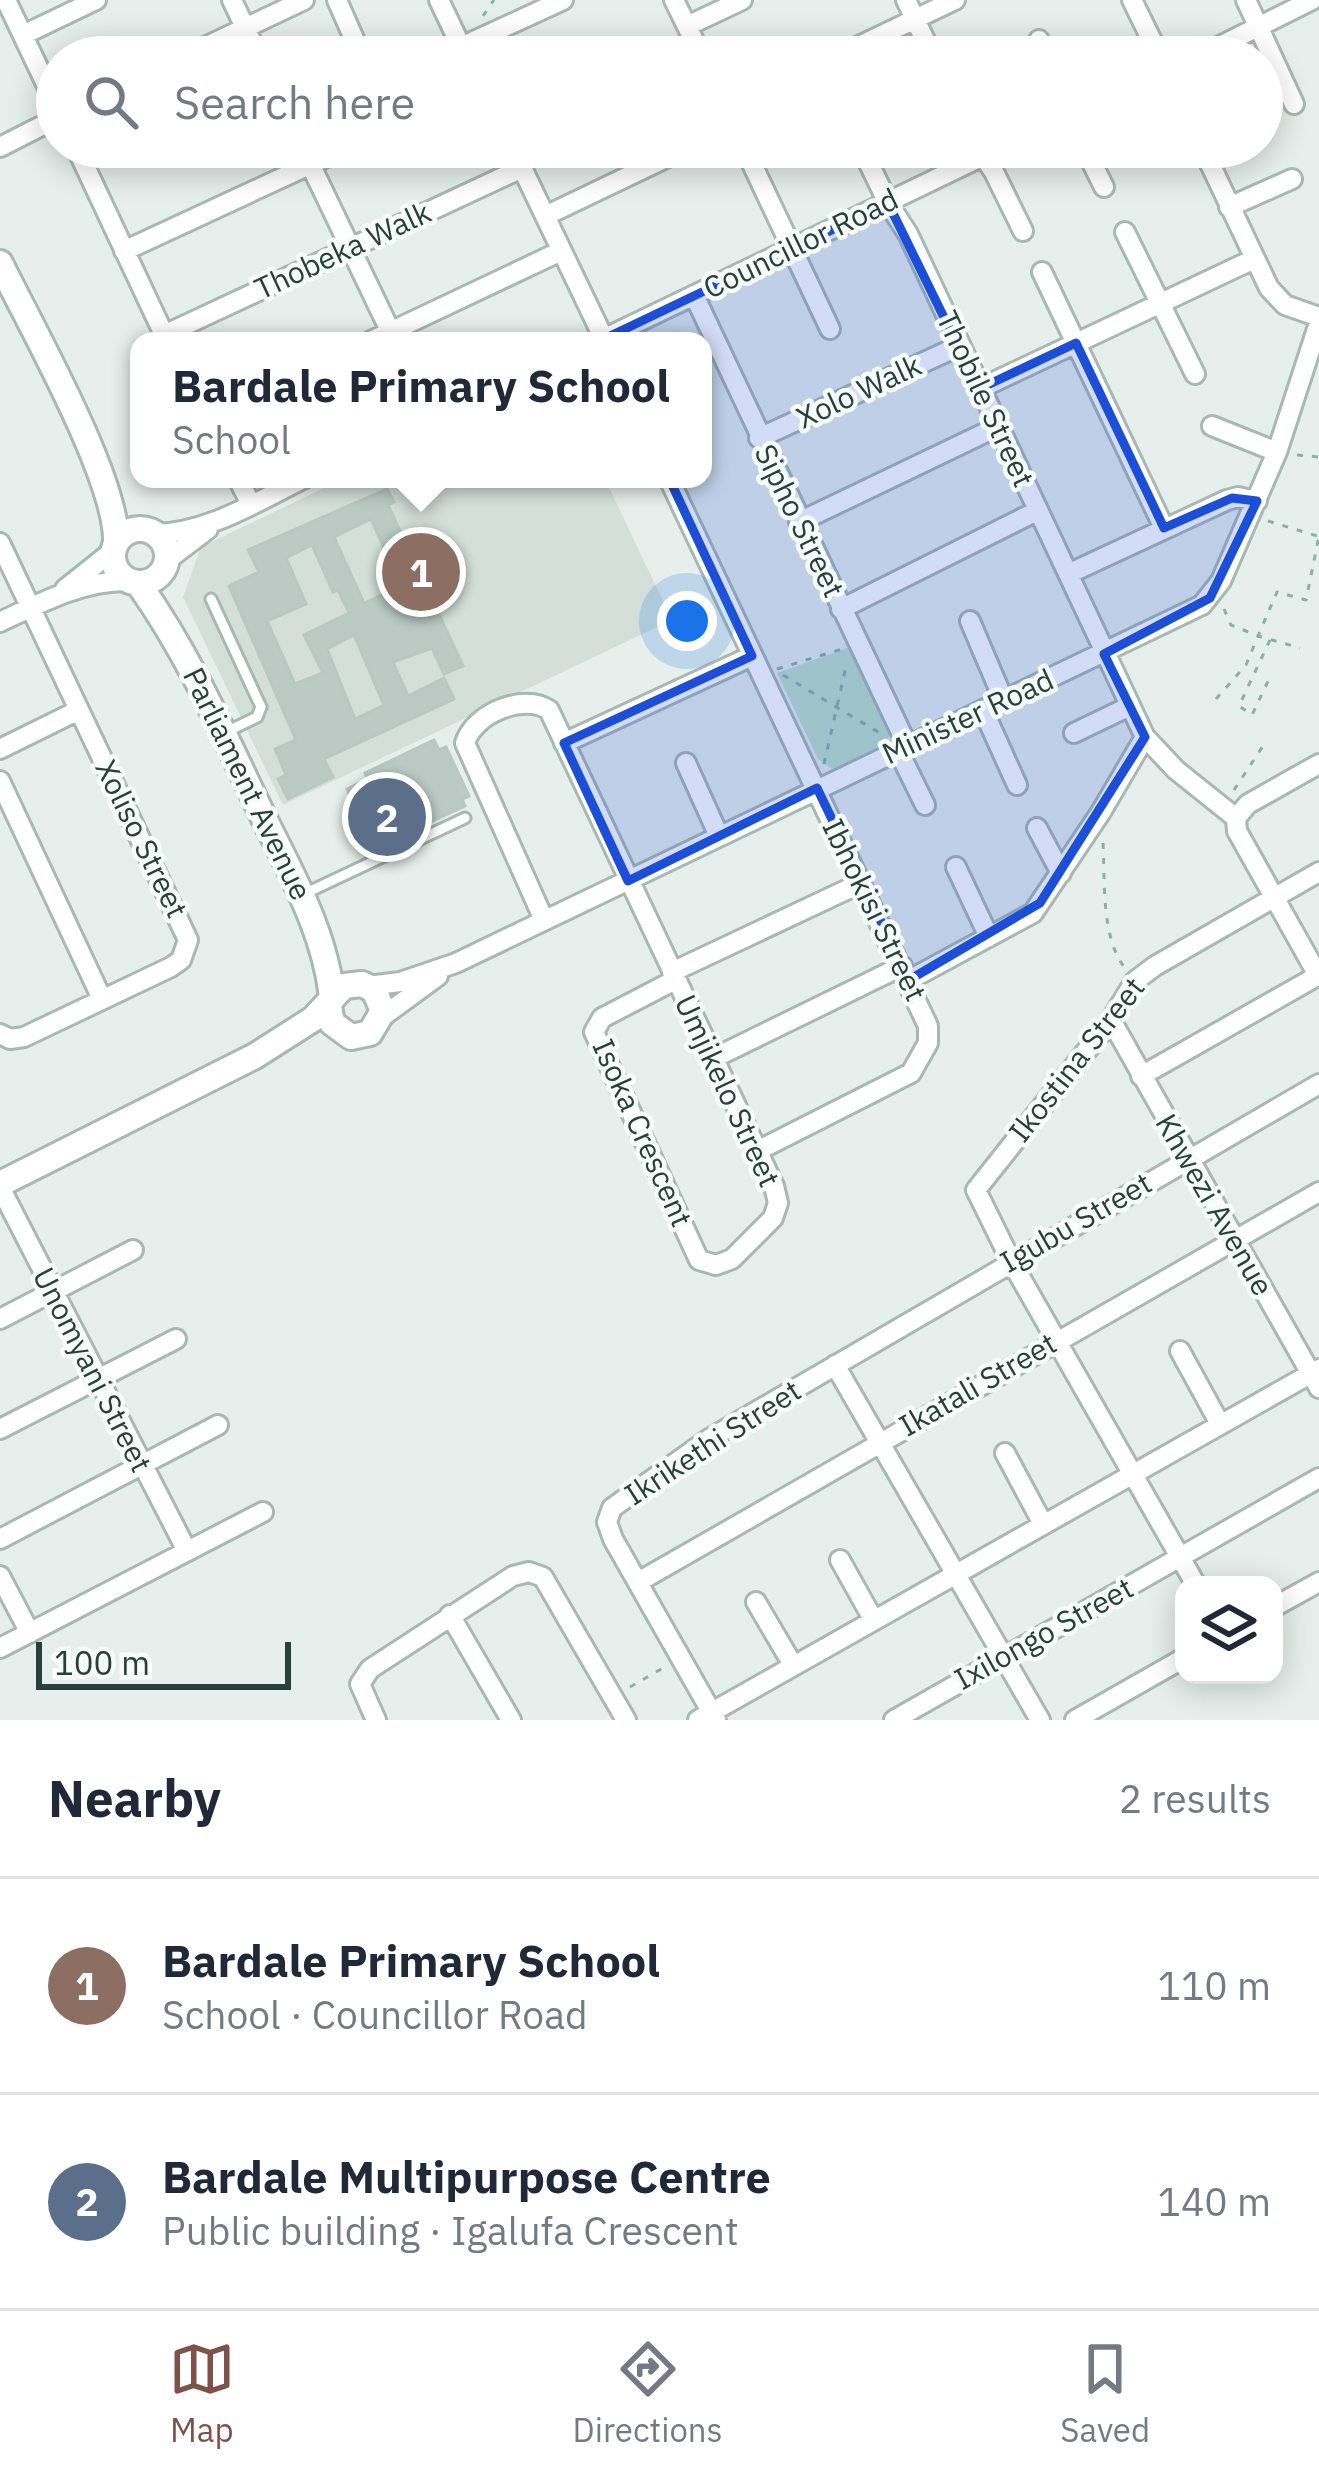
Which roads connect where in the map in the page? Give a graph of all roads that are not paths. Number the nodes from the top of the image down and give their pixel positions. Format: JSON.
{"nodes":[{"id":1,"x":6,"y":0,"type":"edge"},
{"id":2,"x":96,"y":0,"type":"edge"},
{"id":3,"x":232,"y":0,"type":"edge"},
{"id":4,"x":304,"y":0,"type":"edge"},
{"id":5,"x":337,"y":0,"type":"edge"},
{"id":6,"x":439,"y":0,"type":"edge"},
{"id":7,"x":563,"y":0,"type":"edge"},
{"id":8,"x":674,"y":0,"type":"edge"},
{"id":9,"x":742,"y":0,"type":"edge"},
{"id":10,"x":906,"y":0,"type":"edge"},
{"id":11,"x":955,"y":0,"type":"edge"},
{"id":12,"x":1132,"y":0,"type":"edge"},
{"id":13,"x":1246,"y":0,"type":"edge"},
{"id":14,"x":1312,"y":0,"type":"edge"},
{"id":15,"x":915,"y":19,"type":"junction"},
{"id":16,"x":245,"y":28,"type":"junction"},
{"id":17,"x":1258,"y":28,"type":"junction"},
{"id":18,"x":22,"y":35,"type":"junction"},
{"id":19,"x":228,"y":36,"type":"edge"},
{"id":20,"x":249,"y":36,"type":"edge"},
{"id":21,"x":353,"y":36,"type":"edge"},
{"id":22,"x":456,"y":36,"type":"edge"},
{"id":23,"x":494,"y":36,"type":"edge"},
{"id":24,"x":692,"y":36,"type":"edge"},
{"id":25,"x":700,"y":36,"type":"edge"},
{"id":26,"x":880,"y":36,"type":"edge"},
{"id":27,"x":923,"y":36,"type":"edge"},
{"id":28,"x":1150,"y":36,"type":"edge"},
{"id":29,"x":1241,"y":36,"type":"edge"},
{"id":30,"x":1262,"y":36,"type":"edge"},
{"id":31,"x":36,"y":64,"type":"edge"},
{"id":32,"x":1283,"y":81,"type":"edge"},
{"id":33,"x":1294,"y":104,"type":"dead end"},
{"id":34,"x":36,"y":129,"type":"edge"},
{"id":35,"x":0,"y":147,"type":"edge"},
{"id":36,"x":86,"y":168,"type":"edge"},
{"id":37,"x":283,"y":168,"type":"edge"},
{"id":38,"x":312,"y":168,"type":"edge"},
{"id":39,"x":522,"y":168,"type":"joint"},
{"id":40,"x":645,"y":168,"type":"edge"},
{"id":41,"x":754,"y":168,"type":"edge"},
{"id":42,"x":871,"y":168,"type":"edge"},
{"id":43,"x":950,"y":168,"type":"edge"},
{"id":44,"x":991,"y":168,"type":"edge"},
{"id":45,"x":1094,"y":168,"type":"edge"},
{"id":46,"x":1211,"y":168,"type":"edge"},
{"id":47,"x":1292,"y":179,"type":"dead end"},
{"id":48,"x":1104,"y":187,"type":"dead end"},
{"id":49,"x":888,"y":203,"type":"junction"},
{"id":50,"x":1229,"y":207,"type":"junction"},
{"id":51,"x":545,"y":216,"type":"junction"},
{"id":52,"x":1023,"y":231,"type":"dead end"},
{"id":53,"x":1125,"y":232,"type":"dead end"},
{"id":54,"x":791,"y":246,"type":"junction"},
{"id":55,"x":350,"y":248,"type":"junction"},
{"id":56,"x":124,"y":251,"type":"junction"},
{"id":57,"x":561,"y":251,"type":"junction"},
{"id":58,"x":1254,"y":259,"type":"junction"},
{"id":59,"x":0,"y":263,"type":"edge"},
{"id":60,"x":1042,"y":272,"type":"dead end"},
{"id":61,"x":694,"y":295,"type":"junction"},
{"id":62,"x":1160,"y":304,"type":"junction"},
{"id":63,"x":1319,"y":320,"type":"edge"},
{"id":64,"x":830,"y":329,"type":"dead end"},
{"id":65,"x":162,"y":332,"type":"edge"},
{"id":66,"x":177,"y":332,"type":"edge"},
{"id":67,"x":391,"y":332,"type":"edge"},
{"id":68,"x":401,"y":332,"type":"edge"},
{"id":69,"x":598,"y":332,"type":"edge"},
{"id":70,"x":618,"y":332,"type":"edge"},
{"id":71,"x":711,"y":332,"type":"edge"},
{"id":72,"x":712,"y":335,"type":"edge"},
{"id":73,"x":1076,"y":344,"type":"junction"},
{"id":74,"x":959,"y":346,"type":"junction"},
{"id":75,"x":1195,"y":374,"type":"dead end"},
{"id":76,"x":979,"y":389,"type":"junction"},
{"id":77,"x":1212,"y":426,"type":"dead end"},
{"id":78,"x":997,"y":427,"type":"junction"},
{"id":79,"x":759,"y":439,"type":"junction"},
{"id":80,"x":1277,"y":452,"type":"junction"},
{"id":81,"x":98,"y":468,"type":"junction"},
{"id":82,"x":243,"y":488,"type":"edge"},
{"id":83,"x":284,"y":488,"type":"edge"},
{"id":84,"x":673,"y":488,"type":"edge"},
{"id":85,"x":251,"y":504,"type":"junction"},
{"id":86,"x":1254,"y":508,"type":"junction"},
{"id":87,"x":1037,"y":511,"type":"junction"},
{"id":88,"x":222,"y":519,"type":"junction"},
{"id":89,"x":799,"y":522,"type":"junction"},
{"id":90,"x":1164,"y":528,"type":"junction"},
{"id":91,"x":150,"y":532,"type":"junction"},
{"id":92,"x":0,"y":543,"type":"edge"},
{"id":93,"x":115,"y":547,"type":"junction"},
{"id":94,"x":165,"y":565,"type":"junction"},
{"id":95,"x":1068,"y":574,"type":"junction"},
{"id":96,"x":133,"y":582,"type":"junction"},
{"id":97,"x":56,"y":596,"type":"junction"},
{"id":98,"x":211,"y":599,"type":"dead end"},
{"id":99,"x":31,"y":607,"type":"junction"},
{"id":100,"x":841,"y":609,"type":"junction"},
{"id":101,"x":970,"y":621,"type":"dead end"},
{"id":102,"x":0,"y":622,"type":"edge"},
{"id":103,"x":1104,"y":654,"type":"junction"},
{"id":104,"x":184,"y":655,"type":"junction"},
{"id":105,"x":752,"y":656,"type":"junction"},
{"id":106,"x":1004,"y":701,"type":"junction"},
{"id":107,"x":1130,"y":706,"type":"junction"},
{"id":108,"x":77,"y":710,"type":"junction"},
{"id":109,"x":984,"y":712,"type":"junction"},
{"id":110,"x":224,"y":733,"type":"junction"},
{"id":111,"x":1074,"y":733,"type":"dead end"},
{"id":112,"x":1144,"y":736,"type":"junction"},
{"id":113,"x":564,"y":743,"type":"junction"},
{"id":114,"x":902,"y":747,"type":"junction"},
{"id":115,"x":0,"y":749,"type":"edge"},
{"id":116,"x":686,"y":763,"type":"dead end"},
{"id":117,"x":1319,"y":764,"type":"edge"},
{"id":118,"x":0,"y":781,"type":"edge"},
{"id":119,"x":1017,"y":785,"type":"dead end"},
{"id":120,"x":817,"y":788,"type":"junction"},
{"id":121,"x":925,"y":805,"type":"dead end"},
{"id":122,"x":1230,"y":812,"type":"junction"},
{"id":123,"x":465,"y":818,"type":"dead end"},
{"id":124,"x":1037,"y":828,"type":"dead end"},
{"id":125,"x":719,"y":836,"type":"junction"},
{"id":126,"x":956,"y":867,"type":"dead end"},
{"id":127,"x":1319,"y":872,"type":"edge"},
{"id":128,"x":1061,"y":873,"type":"junction"},
{"id":129,"x":628,"y":881,"type":"junction"},
{"id":130,"x":861,"y":883,"type":"junction"},
{"id":131,"x":1273,"y":899,"type":"junction"},
{"id":132,"x":306,"y":904,"type":"junction"},
{"id":133,"x":544,"y":920,"type":"junction"},
{"id":134,"x":989,"y":937,"type":"junction"},
{"id":135,"x":456,"y":963,"type":"junction"},
{"id":136,"x":905,"y":973,"type":"junction"},
{"id":137,"x":674,"y":976,"type":"junction"},
{"id":138,"x":1319,"y":976,"type":"edge"},
{"id":139,"x":365,"y":985,"type":"junction"},
{"id":140,"x":102,"y":999,"type":"junction"},
{"id":141,"x":331,"y":1002,"type":"junction"},
{"id":142,"x":382,"y":1017,"type":"junction"},
{"id":143,"x":1111,"y":1020,"type":"junction"},
{"id":144,"x":345,"y":1035,"type":"junction"},
{"id":145,"x":2,"y":1036,"type":"edge"},
{"id":146,"x":255,"y":1057,"type":"junction"},
{"id":147,"x":714,"y":1058,"type":"junction"},
{"id":148,"x":1141,"y":1076,"type":"junction"},
{"id":149,"x":1319,"y":1084,"type":"edge"},
{"id":150,"x":759,"y":1150,"type":"junction"},
{"id":151,"x":1188,"y":1159,"type":"junction"},
{"id":152,"x":0,"y":1186,"type":"edge"},
{"id":153,"x":1319,"y":1192,"type":"edge"},
{"id":154,"x":1234,"y":1239,"type":"junction"},
{"id":155,"x":133,"y":1250,"type":"dead end"},
{"id":156,"x":698,"y":1260,"type":"joint"},
{"id":157,"x":1011,"y":1261,"type":"junction"},
{"id":158,"x":51,"y":1292,"type":"junction"},
{"id":159,"x":0,"y":1319,"type":"edge"},
{"id":160,"x":176,"y":1339,"type":"dead end"},
{"id":161,"x":1056,"y":1341,"type":"junction"},
{"id":162,"x":1180,"y":1351,"type":"dead end"},
{"id":163,"x":835,"y":1365,"type":"junction"},
{"id":164,"x":1316,"y":1377,"type":"edge"},
{"id":165,"x":96,"y":1379,"type":"junction"},
{"id":166,"x":1220,"y":1424,"type":"junction"},
{"id":167,"x":218,"y":1425,"type":"dead end"},
{"id":168,"x":0,"y":1429,"type":"edge"},
{"id":169,"x":879,"y":1441,"type":"junction"},
{"id":170,"x":1005,"y":1453,"type":"dead end"},
{"id":171,"x":141,"y":1465,"type":"junction"},
{"id":172,"x":1132,"y":1474,"type":"junction"},
{"id":173,"x":1319,"y":1478,"type":"edge"},
{"id":174,"x":263,"y":1512,"type":"dead end"},
{"id":175,"x":1043,"y":1523,"type":"junction"},
{"id":176,"x":0,"y":1539,"type":"edge"},
{"id":177,"x":187,"y":1551,"type":"junction"},
{"id":178,"x":1180,"y":1558,"type":"junction"},
{"id":179,"x":840,"y":1560,"type":"dead end"},
{"id":180,"x":955,"y":1572,"type":"junction"},
{"id":181,"x":0,"y":1576,"type":"edge"},
{"id":182,"x":1191,"y":1576,"type":"edge"},
{"id":183,"x":638,"y":1582,"type":"junction"},
{"id":184,"x":1319,"y":1582,"type":"edge"},
{"id":185,"x":756,"y":1602,"type":"dead end"},
{"id":186,"x":1283,"y":1602,"type":"edge"},
{"id":187,"x":450,"y":1615,"type":"junction"},
{"id":188,"x":873,"y":1619,"type":"junction"},
{"id":189,"x":30,"y":1633,"type":"junction"},
{"id":190,"x":0,"y":1648,"type":"edge"},
{"id":191,"x":1003,"y":1656,"type":"junction"},
{"id":192,"x":1175,"y":1663,"type":"edge"},
{"id":193,"x":793,"y":1665,"type":"junction"},
{"id":194,"x":708,"y":1717,"type":"edge"},
{"id":195,"x":376,"y":1720,"type":"edge"},
{"id":196,"x":511,"y":1720,"type":"edge"},
{"id":197,"x":626,"y":1720,"type":"edge"},
{"id":198,"x":894,"y":1720,"type":"edge"},
{"id":199,"x":1040,"y":1720,"type":"edge"},
{"id":200,"x":1075,"y":1720,"type":"edge"}],
"edges":[{"from":1,"to":18,"type":"street"},
{"from":2,"to":18,"type":"street"},
{"from":3,"to":16,"type":"street"},
{"from":4,"to":16,"type":"street"},
{"from":5,"to":21,"type":"street"},
{"from":6,"to":22,"type":"street"},
{"from":7,"to":23,"type":"street"},
{"from":8,"to":24,"type":"street"},
{"from":9,"to":25,"type":"street"},
{"from":10,"to":15,"type":"street"},
{"from":11,"to":15,"type":"street"},
{"from":12,"to":28,"type":"street"},
{"from":13,"to":17,"type":"street"},
{"from":14,"to":17,"type":"street"},
{"from":15,"to":26,"type":"street"},
{"from":15,"to":27,"type":"street"},
{"from":16,"to":19,"type":"street"},
{"from":16,"to":20,"type":"street"},
{"from":17,"to":29,"type":"street"},
{"from":17,"to":30,"type":"street"},
{"from":18,"to":31,"type":"street"},
{"from":32,"to":33,"type":"street"},
{"from":34,"to":35,"type":"street"},
{"from":36,"to":56,"type":"street"},
{"from":37,"to":56,"type":"street"},
{"from":38,"to":55,"type":"street"},
{"from":39,"to":51,"type":"street"},
{"from":39,"to":55,"type":"street","name":"Thobeka Walk"},
{"from":40,"to":51,"type":"street"},
{"from":41,"to":54,"type":"street"},
{"from":42,"to":49,"type":"street","name":"Thobile Street"},
{"from":43,"to":49,"type":"street","name":"Councillor Road"},
{"from":44,"to":52,"type":"street"},
{"from":45,"to":48,"type":"street"},
{"from":46,"to":50,"type":"street"},
{"from":47,"to":50,"type":"street"},
{"from":49,"to":54,"type":"street","name":"Councillor Road"},
{"from":49,"to":74,"type":"street","name":"Thobile Street"},
{"from":50,"to":58,"type":"street"},
{"from":51,"to":57,"type":"street"},
{"from":53,"to":62,"type":"street"},
{"from":54,"to":61,"type":"street","name":"Councillor Road"},
{"from":54,"to":64,"type":"street"},
{"from":55,"to":66,"type":"street","name":"Thobeka Walk"},
{"from":55,"to":67,"type":"street"},
{"from":56,"to":65,"type":"street"},
{"from":57,"to":68,"type":"street"},
{"from":57,"to":69,"type":"street"},
{"from":58,"to":62,"type":"street"},
{"from":58,"to":63,"type":"street"},
{"from":59,"to":81,"type":"street"},
{"from":60,"to":73,"type":"street"},
{"from":61,"to":70,"type":"street","name":"Councillor Road"},
{"from":61,"to":71,"type":"street","name":"Sipho Street"},
{"from":62,"to":73,"type":"street"},
{"from":62,"to":75,"type":"street"},
{"from":63,"to":80,"type":"street"},
{"from":72,"to":79,"type":"street","name":"Sipho Street"},
{"from":73,"to":76,"type":"street"},
{"from":73,"to":90,"type":"street"},
{"from":74,"to":76,"type":"street","name":"Thobile Street"},
{"from":74,"to":79,"type":"street","name":"Xolo Walk"},
{"from":76,"to":78,"type":"street","name":"Thobile Street"},
{"from":77,"to":80,"type":"street"},
{"from":78,"to":87,"type":"street","name":"Thobile Street"},
{"from":78,"to":89,"type":"street"},
{"from":79,"to":89,"type":"street","name":"Sipho Street"},
{"from":80,"to":86,"type":"street"},
{"from":81,"to":91,"type":"street"},
{"from":81,"to":93,"type":"street"},
{"from":82,"to":85,"type":"street"},
{"from":83,"to":85,"type":"street"},
{"from":84,"to":105,"type":"street","name":"Ibhokisi Street"},
{"from":85,"to":88,"type":"street"},
{"from":86,"to":90,"type":"street"},
{"from":86,"to":103,"type":"street","name":"Minister Road"},
{"from":87,"to":95,"type":"street","name":"Thobile Street"},
{"from":87,"to":100,"type":"street"},
{"from":88,"to":91,"type":"street"},
{"from":88,"to":94,"type":"street"},
{"from":89,"to":100,"type":"street","name":"Sipho Street"},
{"from":90,"to":95,"type":"street"},
{"from":91,"to":93,"type":"street"},
{"from":91,"to":94,"type":"street"},
{"from":92,"to":99,"type":"street","name":"Xoliso Street"},
{"from":93,"to":96,"type":"street"},
{"from":93,"to":97,"type":"street"},
{"from":94,"to":96,"type":"street"},
{"from":94,"to":104,"type":"street","name":"Parliament Avenue"},
{"from":95,"to":103,"type":"street","name":"Thobile Street"},
{"from":96,"to":97,"type":"street"},
{"from":96,"to":104,"type":"street","name":"Parliament Avenue"},
{"from":97,"to":99,"type":"street"},
{"from":98,"to":110,"type":"lane"},
{"from":99,"to":102,"type":"street"},
{"from":99,"to":108,"type":"street","name":"Xoliso Street"},
{"from":100,"to":114,"type":"street","name":"Sipho Street"},
{"from":101,"to":106,"type":"street"},
{"from":103,"to":106,"type":"street","name":"Minister Road"},
{"from":103,"to":107,"type":"street","name":"Thobile Street"},
{"from":104,"to":110,"type":"street","name":"Parliament Avenue"},
{"from":105,"to":113,"type":"street"},
{"from":105,"to":120,"type":"street","name":"Ibhokisi Street"},
{"from":106,"to":109,"type":"street","name":"Minister Road"},
{"from":107,"to":111,"type":"street"},
{"from":107,"to":112,"type":"street","name":"Thobile Street"},
{"from":108,"to":115,"type":"street"},
{"from":108,"to":140,"type":"street","name":"Xoliso Street"},
{"from":109,"to":114,"type":"street","name":"Minister Road"},
{"from":109,"to":119,"type":"street"},
{"from":110,"to":132,"type":"street","name":"Parliament Avenue"},
{"from":112,"to":122,"type":"street"},
{"from":112,"to":128,"type":"street"},
{"from":113,"to":129,"type":"street","name":"Umjikelo Street"},
{"from":113,"to":133,"type":"street","name":"Umjikelo Street"},
{"from":114,"to":120,"type":"street","name":"Minister Road"},
{"from":114,"to":121,"type":"street","name":"Sipho Street"},
{"from":116,"to":125,"type":"street"},
{"from":117,"to":122,"type":"street"},
{"from":118,"to":140,"type":"street"},
{"from":120,"to":125,"type":"street","name":"Minister Road"},
{"from":120,"to":130,"type":"street","name":"Ibhokisi Street"},
{"from":122,"to":131,"type":"street"},
{"from":123,"to":132,"type":"lane"},
{"from":124,"to":128,"type":"street"},
{"from":125,"to":129,"type":"street","name":"Minister Road"},
{"from":126,"to":134,"type":"street"},
{"from":127,"to":131,"type":"street","name":"Ikostina Street"},
{"from":128,"to":134,"type":"street"},
{"from":129,"to":133,"type":"street","name":"Minister Road"},
{"from":129,"to":137,"type":"street","name":"Umjikelo Street"},
{"from":130,"to":136,"type":"street","name":"Ibhokisi Street"},
{"from":130,"to":137,"type":"street"},
{"from":131,"to":138,"type":"street"},
{"from":131,"to":143,"type":"street","name":"Ikostina Street"},
{"from":132,"to":139,"type":"street","name":"Parliament Avenue"},
{"from":132,"to":141,"type":"street","name":"Parliament Avenue"},
{"from":133,"to":135,"type":"street","name":"Minister Road"},
{"from":134,"to":136,"type":"street"},
{"from":135,"to":139,"type":"street","name":"Minister Road"},
{"from":135,"to":142,"type":"street","name":"Minister Road"},
{"from":136,"to":147,"type":"street"},
{"from":136,"to":150,"type":"street","name":"Ibhokisi Street"},
{"from":137,"to":147,"type":"street","name":"Umjikelo Street"},
{"from":137,"to":156,"type":"street","name":"Isoka Crescent"},
{"from":138,"to":148,"type":"street"},
{"from":139,"to":141,"type":"street"},
{"from":139,"to":142,"type":"street"},
{"from":140,"to":145,"type":"street","name":"Xoliso Street"},
{"from":141,"to":144,"type":"street"},
{"from":141,"to":146,"type":"street"},
{"from":142,"to":144,"type":"street"},
{"from":143,"to":148,"type":"street","name":"Khwezi Avenue"},
{"from":143,"to":157,"type":"street","name":"Ikostina Street"},
{"from":144,"to":146,"type":"street"},
{"from":146,"to":152,"type":"street"},
{"from":147,"to":150,"type":"street","name":"Umjikelo Street"},
{"from":148,"to":151,"type":"street","name":"Khwezi Avenue"},
{"from":149,"to":151,"type":"street","name":"Igubu Street"},
{"from":150,"to":156,"type":"street","name":"Umjikelo Street"},
{"from":151,"to":154,"type":"street","name":"Khwezi Avenue"},
{"from":151,"to":157,"type":"street","name":"Igubu Street"},
{"from":152,"to":158,"type":"street","name":"Unomyani Street"},
{"from":153,"to":154,"type":"street","name":"Ikatali Street"},
{"from":154,"to":161,"type":"street","name":"Ikatali Street"},
{"from":154,"to":164,"type":"street","name":"Khwezi Avenue"},
{"from":155,"to":158,"type":"street"},
{"from":157,"to":161,"type":"street"},
{"from":157,"to":163,"type":"street","name":"Igubu Street"},
{"from":158,"to":159,"type":"street"},
{"from":158,"to":165,"type":"street","name":"Unomyani Street"},
{"from":160,"to":165,"type":"street"},
{"from":161,"to":169,"type":"street","name":"Ikatali Street"},
{"from":161,"to":172,"type":"street"},
{"from":162,"to":166,"type":"street"},
{"from":163,"to":169,"type":"street"},
{"from":163,"to":183,"type":"street","name":"Ikrikethi Street"},
{"from":164,"to":166,"type":"street"},
{"from":165,"to":168,"type":"street"},
{"from":165,"to":171,"type":"street","name":"Unomyani Street"},
{"from":166,"to":172,"type":"street"},
{"from":167,"to":171,"type":"street"},
{"from":169,"to":180,"type":"street"},
{"from":169,"to":183,"type":"street","name":"Ikatali Street"},
{"from":170,"to":175,"type":"street"},
{"from":171,"to":176,"type":"street"},
{"from":171,"to":177,"type":"street","name":"Unomyani Street"},
{"from":172,"to":175,"type":"street"},
{"from":172,"to":178,"type":"street"},
{"from":173,"to":178,"type":"street","name":"Ixilongo Street"},
{"from":174,"to":177,"type":"street"},
{"from":175,"to":180,"type":"street"},
{"from":177,"to":189,"type":"street"},
{"from":178,"to":182,"type":"street"},
{"from":178,"to":191,"type":"street","name":"Ixilongo Street"},
{"from":179,"to":188,"type":"street"},
{"from":180,"to":188,"type":"street"},
{"from":180,"to":191,"type":"street"},
{"from":181,"to":189,"type":"street"},
{"from":183,"to":194,"type":"street","name":"Ikrikethi Street"},
{"from":184,"to":186,"type":"street"},
{"from":185,"to":193,"type":"street"},
{"from":187,"to":195,"type":"street"},
{"from":187,"to":196,"type":"street"},
{"from":187,"to":197,"type":"street"},
{"from":188,"to":193,"type":"street"},
{"from":189,"to":190,"type":"street"},
{"from":191,"to":198,"type":"street","name":"Ixilongo Street"},
{"from":191,"to":199,"type":"street"},
{"from":192,"to":200,"type":"street"},
{"from":193,"to":194,"type":"street"}]}
